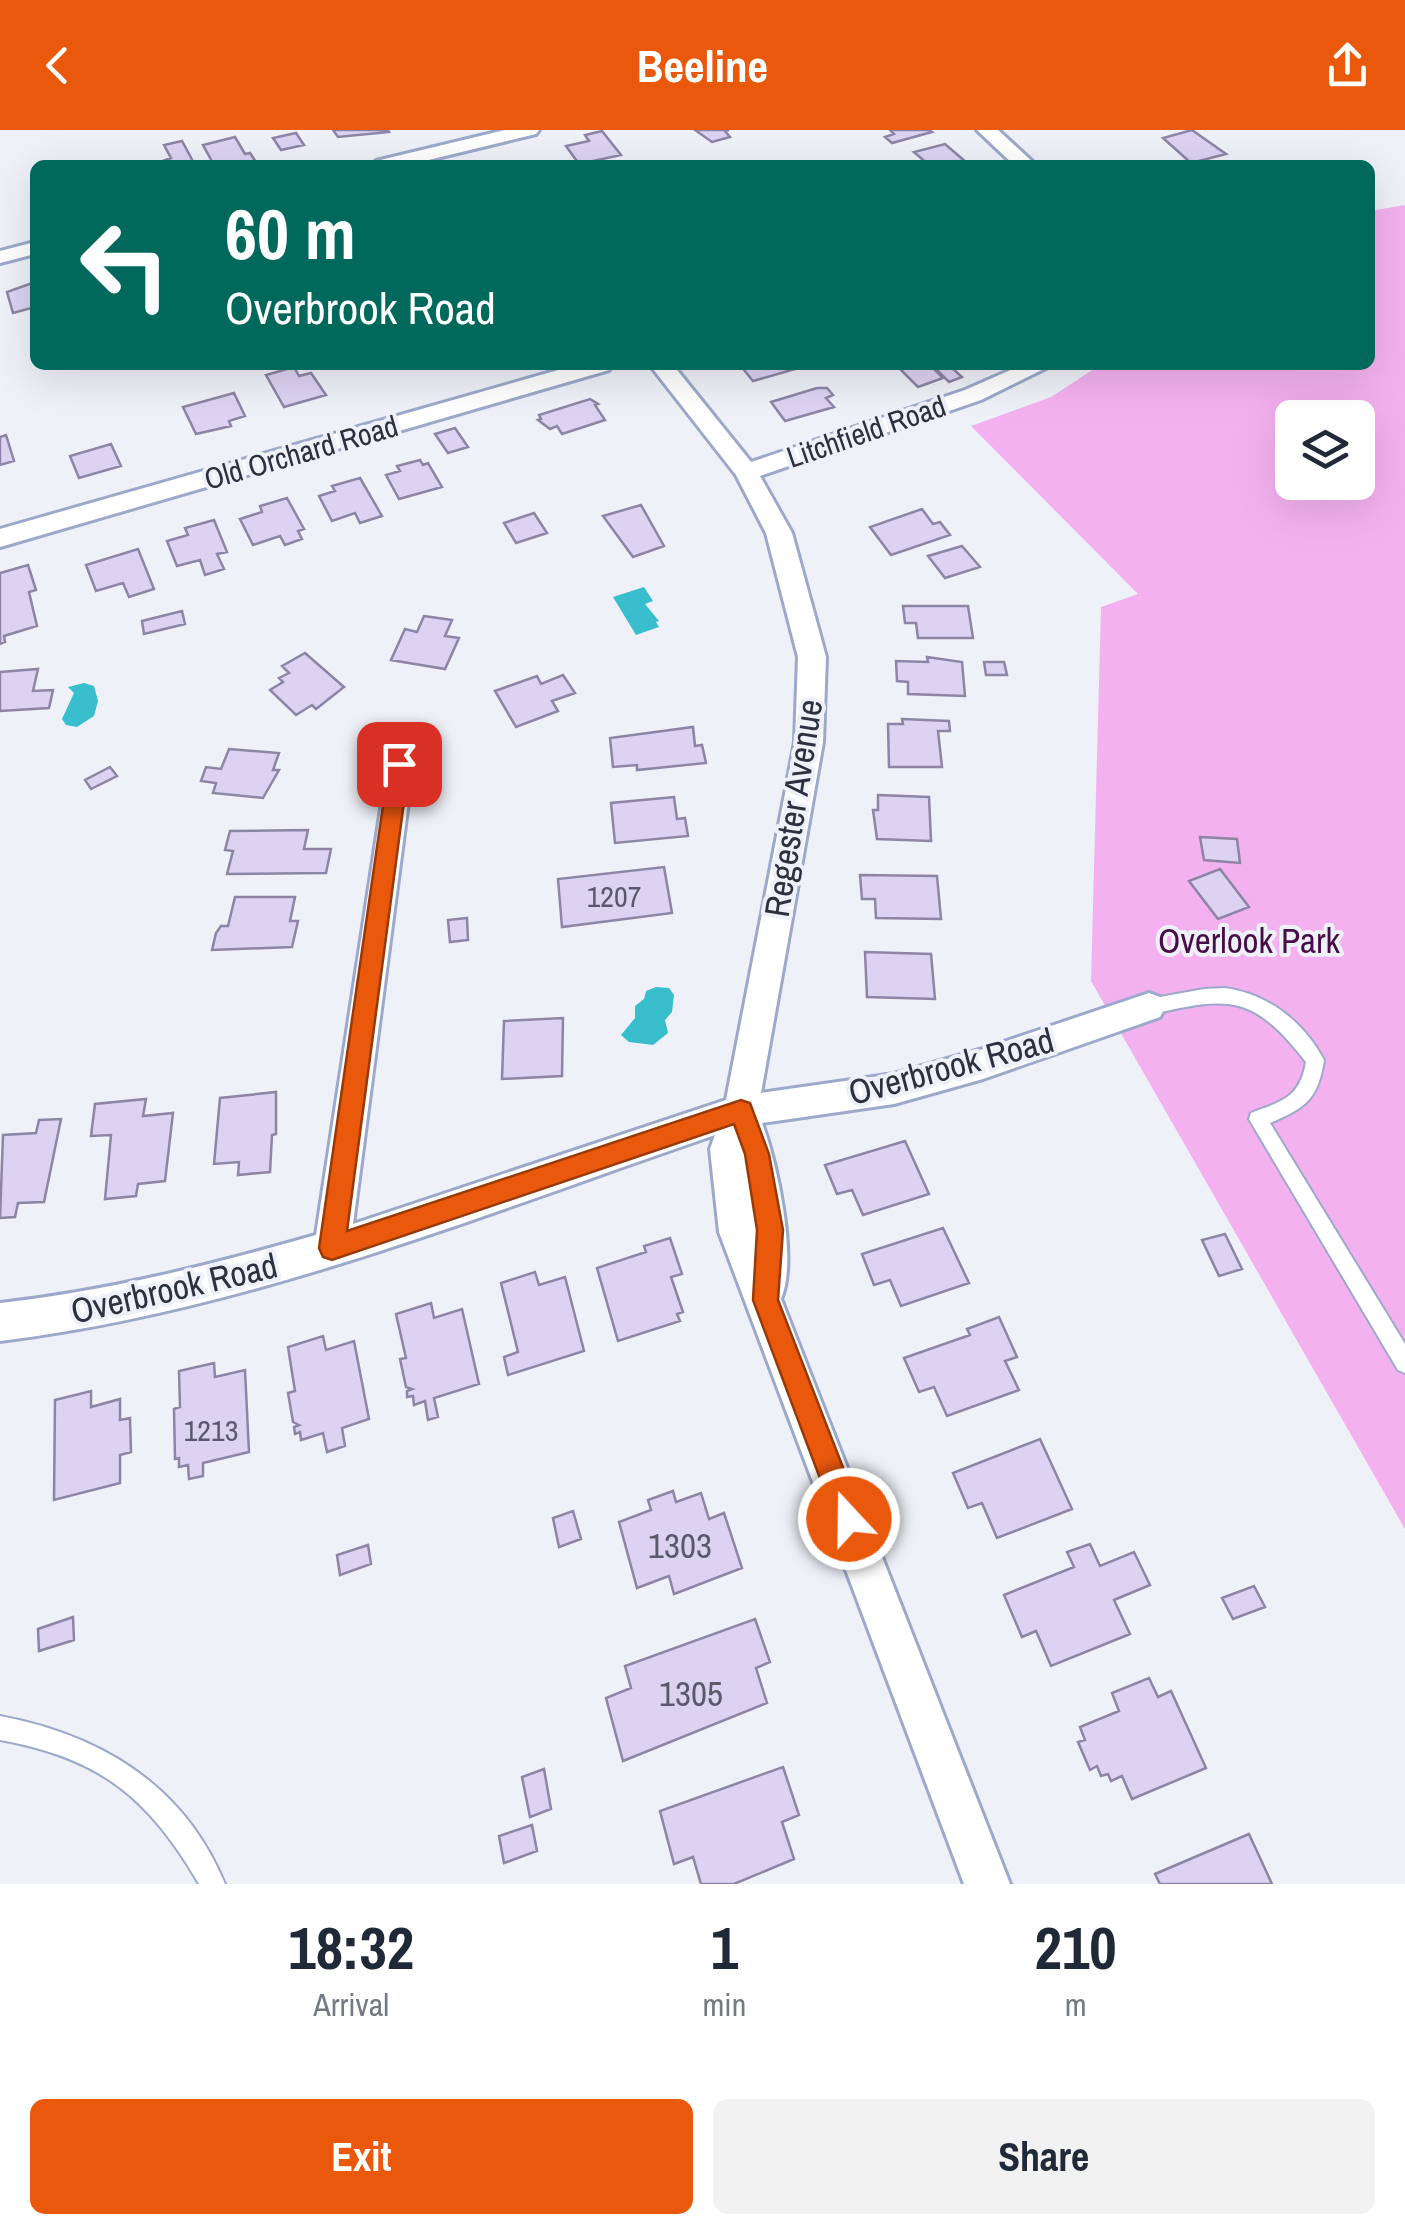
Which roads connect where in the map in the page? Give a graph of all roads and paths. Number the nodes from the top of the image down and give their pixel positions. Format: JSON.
{"nodes":[{"id":1,"x":528,"y":130,"type":"edge"},
{"id":2,"x":987,"y":130,"type":"edge"},
{"id":3,"x":480,"y":135,"type":"edge"},
{"id":4,"x":399,"y":160,"type":"edge"},
{"id":5,"x":499,"y":160,"type":"edge"},
{"id":6,"x":1020,"y":160,"type":"edge"},
{"id":7,"x":30,"y":249,"type":"edge"},
{"id":8,"x":0,"y":257,"type":"edge"},
{"id":9,"x":584,"y":370,"type":"edge"},
{"id":10,"x":665,"y":370,"type":"edge"},
{"id":11,"x":1030,"y":370,"type":"edge"},
{"id":12,"x":746,"y":472,"type":"junction"},
{"id":13,"x":0,"y":538,"type":"edge"},
{"id":14,"x":399,"y":764,"type":"dead end"},
{"id":15,"x":1150,"y":1007,"type":"joint"},
{"id":16,"x":741,"y":1111,"type":"junction"},
{"id":17,"x":332,"y":1248,"type":"junction"},
{"id":18,"x":0,"y":1322,"type":"edge"},
{"id":19,"x":1405,"y":1363,"type":"edge"},
{"id":20,"x":0,"y":1728,"type":"edge"},
{"id":21,"x":212,"y":1884,"type":"edge"},
{"id":22,"x":988,"y":1884,"type":"edge"}],
"edges":[{"from":1,"to":3,"type":"street"},
{"from":2,"to":6,"type":"street"},
{"from":3,"to":4,"type":"street"},
{"from":3,"to":5,"type":"street"},
{"from":7,"to":8,"type":"street"},
{"from":9,"to":13,"type":"street","name":"Old Orchard Road"},
{"from":10,"to":12,"type":"street","name":"Regester Avenue"},
{"from":11,"to":12,"type":"street","name":"Litchfield Road"},
{"from":12,"to":16,"type":"street","name":"Regester Avenue"},
{"from":14,"to":17,"type":"street"},
{"from":15,"to":16,"type":"street","name":"Overbrook Road"},
{"from":15,"to":19,"type":"lane"},
{"from":16,"to":17,"type":"street","name":"Overbrook Road"},
{"from":16,"to":22,"type":"street","name":"Regester Avenue"},
{"from":17,"to":18,"type":"street","name":"Overbrook Road"},
{"from":20,"to":21,"type":"lane"}]}
